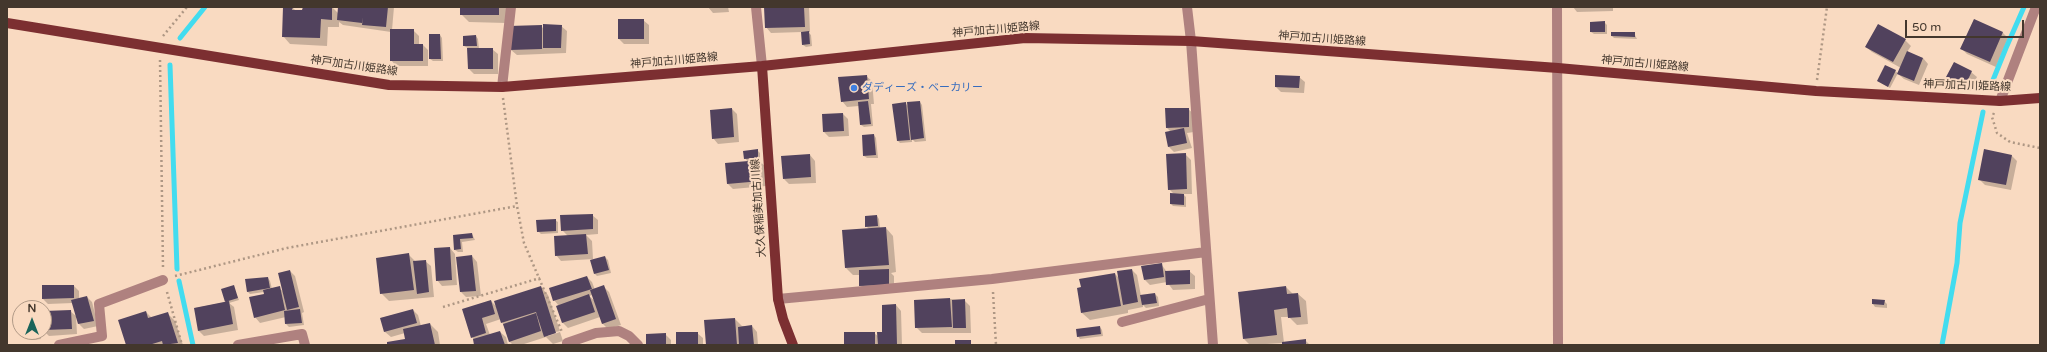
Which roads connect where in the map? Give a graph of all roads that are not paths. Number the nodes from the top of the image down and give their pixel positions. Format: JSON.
{"nodes":[{"id":1,"x":511,"y":7,"type":"edge"},
{"id":2,"x":756,"y":7,"type":"edge"},
{"id":3,"x":1187,"y":7,"type":"edge"},
{"id":4,"x":1557,"y":7,"type":"edge"},
{"id":5,"x":2036,"y":7,"type":"edge"},
{"id":6,"x":7,"y":23,"type":"edge"},
{"id":7,"x":1191,"y":41,"type":"junction"},
{"id":8,"x":762,"y":66,"type":"junction"},
{"id":9,"x":1558,"y":68,"type":"junction"},
{"id":10,"x":502,"y":88,"type":"junction"},
{"id":11,"x":2040,"y":98,"type":"edge"},
{"id":12,"x":2000,"y":101,"type":"junction"},
{"id":13,"x":1206,"y":252,"type":"junction"},
{"id":14,"x":166,"y":279,"type":"road end"},
{"id":15,"x":778,"y":299,"type":"junction"},
{"id":16,"x":1209,"y":299,"type":"junction"},
{"id":17,"x":1122,"y":322,"type":"dead end"},
{"id":18,"x":567,"y":344,"type":"road end"},
{"id":19,"x":59,"y":345,"type":"edge"},
{"id":20,"x":238,"y":345,"type":"edge"},
{"id":21,"x":305,"y":345,"type":"edge"},
{"id":22,"x":638,"y":345,"type":"edge"},
{"id":23,"x":793,"y":345,"type":"edge"},
{"id":24,"x":1213,"y":345,"type":"edge"},
{"id":25,"x":1558,"y":345,"type":"edge"}],
"edges":[{"from":1,"to":10,"type":"street"},
{"from":2,"to":8,"type":"street"},
{"from":3,"to":7,"type":"street"},
{"from":4,"to":9,"type":"street"},
{"from":5,"to":12,"type":"street"},
{"from":6,"to":10,"type":"main road","name":"神戸加古川姫路線"},
{"from":7,"to":8,"type":"main road","name":"神戸加古川姫路線"},
{"from":7,"to":9,"type":"main road","name":"神戸加古川姫路線"},
{"from":7,"to":13,"type":"street"},
{"from":8,"to":10,"type":"main road","name":"神戸加古川姫路線"},
{"from":8,"to":15,"type":"main road","name":"大久保稲美加古川線"},
{"from":9,"to":12,"type":"main road","name":"神戸加古川姫路線"},
{"from":9,"to":25,"type":"street"},
{"from":11,"to":12,"type":"main road","name":"神戸加古川姫路線"},
{"from":13,"to":15,"type":"street"},
{"from":13,"to":16,"type":"street"},
{"from":14,"to":19,"type":"street"},
{"from":15,"to":23,"type":"main road","name":"大久保稲美加古川線"},
{"from":16,"to":17,"type":"street"},
{"from":16,"to":24,"type":"street"},
{"from":18,"to":22,"type":"street"},
{"from":20,"to":21,"type":"street"}]}
